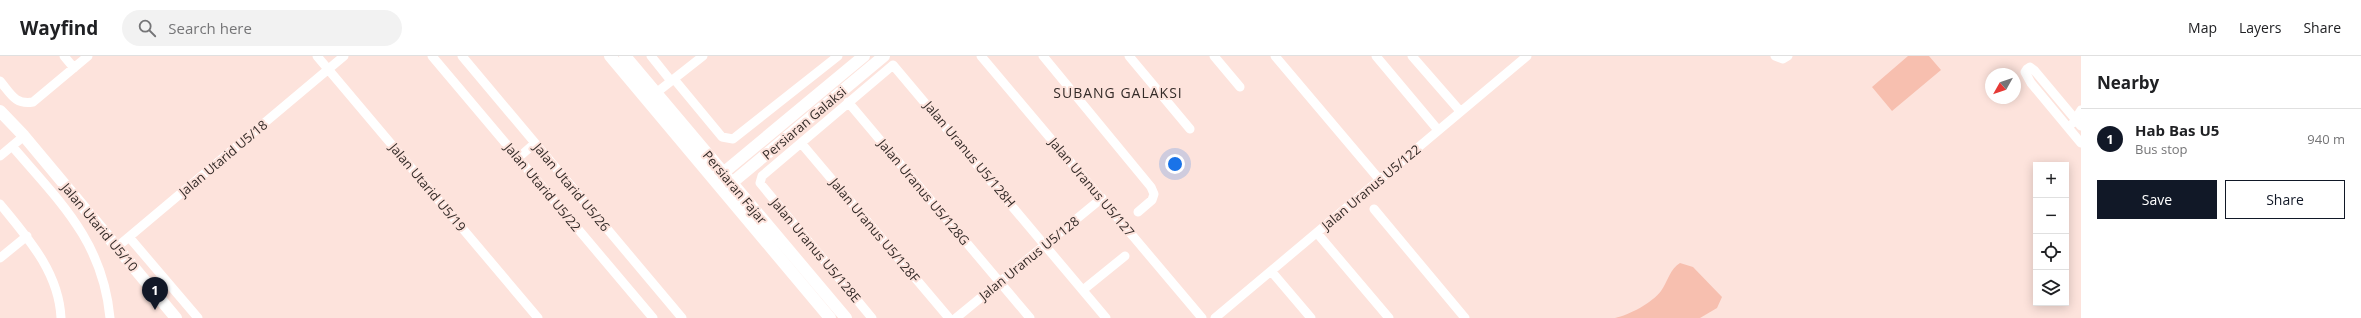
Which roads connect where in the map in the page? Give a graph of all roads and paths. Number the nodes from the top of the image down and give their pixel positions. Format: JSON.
{"nodes":[{"id":1,"x":64,"y":56,"type":"edge"},
{"id":2,"x":88,"y":56,"type":"edge"},
{"id":3,"x":317,"y":56,"type":"edge"},
{"id":4,"x":344,"y":56,"type":"edge"},
{"id":5,"x":432,"y":56,"type":"edge"},
{"id":6,"x":462,"y":56,"type":"edge"},
{"id":7,"x":610,"y":56,"type":"edge"},
{"id":8,"x":625,"y":56,"type":"edge"},
{"id":9,"x":651,"y":56,"type":"edge"},
{"id":10,"x":703,"y":56,"type":"edge"},
{"id":11,"x":838,"y":56,"type":"edge"},
{"id":12,"x":864,"y":56,"type":"edge"},
{"id":13,"x":884,"y":56,"type":"edge"},
{"id":14,"x":981,"y":56,"type":"edge"},
{"id":15,"x":1043,"y":56,"type":"edge"},
{"id":16,"x":1129,"y":56,"type":"edge"},
{"id":17,"x":1214,"y":56,"type":"edge"},
{"id":18,"x":1275,"y":56,"type":"edge"},
{"id":19,"x":1376,"y":56,"type":"edge"},
{"id":20,"x":1412,"y":56,"type":"edge"},
{"id":21,"x":1527,"y":56,"type":"edge"},
{"id":22,"x":1775,"y":56,"type":"edge"},
{"id":23,"x":1788,"y":56,"type":"edge"},
{"id":24,"x":74,"y":68,"type":"junction"},
{"id":25,"x":328,"y":69,"type":"junction"},
{"id":26,"x":673,"y":80,"type":"junction"},
{"id":27,"x":0,"y":81,"type":"edge"},
{"id":28,"x":1240,"y":87,"type":"dead end"},
{"id":29,"x":656,"y":93,"type":"junction"},
{"id":30,"x":848,"y":102,"type":"junction"},
{"id":31,"x":2081,"y":110,"type":"edge"},
{"id":32,"x":1460,"y":111,"type":"junction"},
{"id":33,"x":0,"y":112,"type":"edge"},
{"id":34,"x":2078,"y":123,"type":"edge"},
{"id":35,"x":2070,"y":129,"type":"junction"},
{"id":36,"x":1190,"y":130,"type":"dead end"},
{"id":37,"x":1438,"y":130,"type":"junction"},
{"id":38,"x":24,"y":136,"type":"junction"},
{"id":39,"x":801,"y":142,"type":"junction"},
{"id":40,"x":535,"y":143,"type":"junction"},
{"id":41,"x":2081,"y":143,"type":"edge"},
{"id":42,"x":12,"y":146,"type":"junction"},
{"id":43,"x":0,"y":156,"type":"edge"},
{"id":44,"x":518,"y":158,"type":"junction"},
{"id":45,"x":719,"y":176,"type":"junction"},
{"id":46,"x":1379,"y":179,"type":"junction"},
{"id":47,"x":728,"y":187,"type":"junction"},
{"id":48,"x":1102,"y":198,"type":"junction"},
{"id":49,"x":0,"y":204,"type":"edge"},
{"id":50,"x":1374,"y":209,"type":"dead end"},
{"id":51,"x":1138,"y":212,"type":"dead end"},
{"id":52,"x":1316,"y":233,"type":"junction"},
{"id":53,"x":27,"y":236,"type":"junction"},
{"id":54,"x":129,"y":237,"type":"junction"},
{"id":55,"x":1046,"y":244,"type":"junction"},
{"id":56,"x":117,"y":247,"type":"junction"},
{"id":57,"x":1125,"y":256,"type":"dead end"},
{"id":58,"x":0,"y":258,"type":"edge"},
{"id":59,"x":1271,"y":271,"type":"junction"},
{"id":60,"x":1000,"y":282,"type":"junction"},
{"id":61,"x":1083,"y":290,"type":"junction"},
{"id":62,"x":845,"y":317,"type":"edge"},
{"id":63,"x":61,"y":318,"type":"edge"},
{"id":64,"x":110,"y":318,"type":"edge"},
{"id":65,"x":176,"y":318,"type":"edge"},
{"id":66,"x":198,"y":318,"type":"edge"},
{"id":67,"x":538,"y":318,"type":"edge"},
{"id":68,"x":653,"y":318,"type":"edge"},
{"id":69,"x":682,"y":318,"type":"edge"},
{"id":70,"x":830,"y":318,"type":"edge"},
{"id":71,"x":872,"y":318,"type":"edge"},
{"id":72,"x":949,"y":318,"type":"edge"},
{"id":73,"x":956,"y":318,"type":"edge"},
{"id":74,"x":1030,"y":318,"type":"edge"},
{"id":75,"x":1106,"y":318,"type":"edge"},
{"id":76,"x":1202,"y":318,"type":"edge"},
{"id":77,"x":1215,"y":318,"type":"edge"},
{"id":78,"x":1311,"y":318,"type":"edge"},
{"id":79,"x":1389,"y":318,"type":"edge"},
{"id":80,"x":1465,"y":318,"type":"edge"}],
"edges":[{"from":1,"to":24,"type":"street"},
{"from":2,"to":24,"type":"street"},
{"from":3,"to":25,"type":"street","name":"Jalan Utarid U5/19"},
{"from":4,"to":25,"type":"street"},
{"from":5,"to":44,"type":"street","name":"Jalan Utarid U5/22"},
{"from":6,"to":40,"type":"street","name":"Jalan Utarid U5/26"},
{"from":7,"to":45,"type":"main road","name":"Persiaran Fajar"},
{"from":8,"to":29,"type":"main road","name":"Persiaran Fajar"},
{"from":9,"to":26,"type":"street"},
{"from":10,"to":26,"type":"street"},
{"from":11,"to":26,"type":"street"},
{"from":12,"to":45,"type":"main road","name":"Persiaran Galaksi"},
{"from":13,"to":47,"type":"main road","name":"Persiaran Galaksi"},
{"from":14,"to":48,"type":"street","name":"Jalan Uranus U5/127"},
{"from":15,"to":51,"type":"street"},
{"from":16,"to":36,"type":"street"},
{"from":17,"to":28,"type":"street"},
{"from":18,"to":46,"type":"street"},
{"from":19,"to":37,"type":"street"},
{"from":20,"to":32,"type":"street"},
{"from":21,"to":32,"type":"street","name":"Jalan Uranus U5/122"},
{"from":22,"to":23,"type":"street"},
{"from":24,"to":27,"type":"street"},
{"from":25,"to":54,"type":"street","name":"Jalan Utarid U5/18"},
{"from":25,"to":67,"type":"street","name":"Jalan Utarid U5/19"},
{"from":26,"to":29,"type":"street"},
{"from":29,"to":45,"type":"main road","name":"Persiaran Fajar"},
{"from":30,"to":39,"type":"street"},
{"from":30,"to":55,"type":"street","name":"Jalan Uranus U5/128H"},
{"from":30,"to":60,"type":"street","name":"Jalan Uranus U5/128G"},
{"from":31,"to":34,"type":"street"},
{"from":32,"to":37,"type":"street","name":"Jalan Uranus U5/122"},
{"from":33,"to":38,"type":"main road","name":"Jalan Utarid U5/10"},
{"from":34,"to":35,"type":"street"},
{"from":34,"to":35,"type":"street"},
{"from":35,"to":41,"type":"street"},
{"from":37,"to":46,"type":"street","name":"Jalan Uranus U5/122"},
{"from":38,"to":42,"type":"street"},
{"from":38,"to":56,"type":"main road","name":"Jalan Utarid U5/10"},
{"from":39,"to":71,"type":"street","name":"Jalan Uranus U5/128E"},
{"from":39,"to":72,"type":"street","name":"Jalan Uranus U5/128F"},
{"from":40,"to":44,"type":"street"},
{"from":40,"to":69,"type":"street","name":"Jalan Utarid U5/26"},
{"from":42,"to":43,"type":"street"},
{"from":42,"to":64,"type":"street"},
{"from":44,"to":68,"type":"street","name":"Jalan Utarid U5/22"},
{"from":45,"to":47,"type":"main road","name":"Persiaran Fajar"},
{"from":46,"to":52,"type":"street","name":"Jalan Uranus U5/122"},
{"from":47,"to":62,"type":"main road","name":"Persiaran Fajar"},
{"from":47,"to":70,"type":"main road","name":"Persiaran Fajar"},
{"from":48,"to":55,"type":"street","name":"Jalan Uranus U5/128"},
{"from":48,"to":76,"type":"street","name":"Jalan Uranus U5/127"},
{"from":49,"to":53,"type":"street"},
{"from":50,"to":80,"type":"street"},
{"from":52,"to":59,"type":"street","name":"Jalan Uranus U5/122"},
{"from":52,"to":79,"type":"street"},
{"from":53,"to":58,"type":"street"},
{"from":53,"to":63,"type":"street"},
{"from":54,"to":56,"type":"street","name":"Jalan Utarid U5/18"},
{"from":54,"to":66,"type":"street"},
{"from":55,"to":60,"type":"street","name":"Jalan Uranus U5/128"},
{"from":55,"to":61,"type":"street","name":"Jalan Uranus U5/128H"},
{"from":56,"to":65,"type":"main road","name":"Jalan Utarid U5/10"},
{"from":57,"to":61,"type":"street"},
{"from":59,"to":77,"type":"street","name":"Jalan Uranus U5/122"},
{"from":59,"to":78,"type":"street"},
{"from":60,"to":73,"type":"street","name":"Jalan Uranus U5/128"},
{"from":60,"to":74,"type":"street","name":"Jalan Uranus U5/128G"},
{"from":61,"to":75,"type":"street","name":"Jalan Uranus U5/128H"}]}
